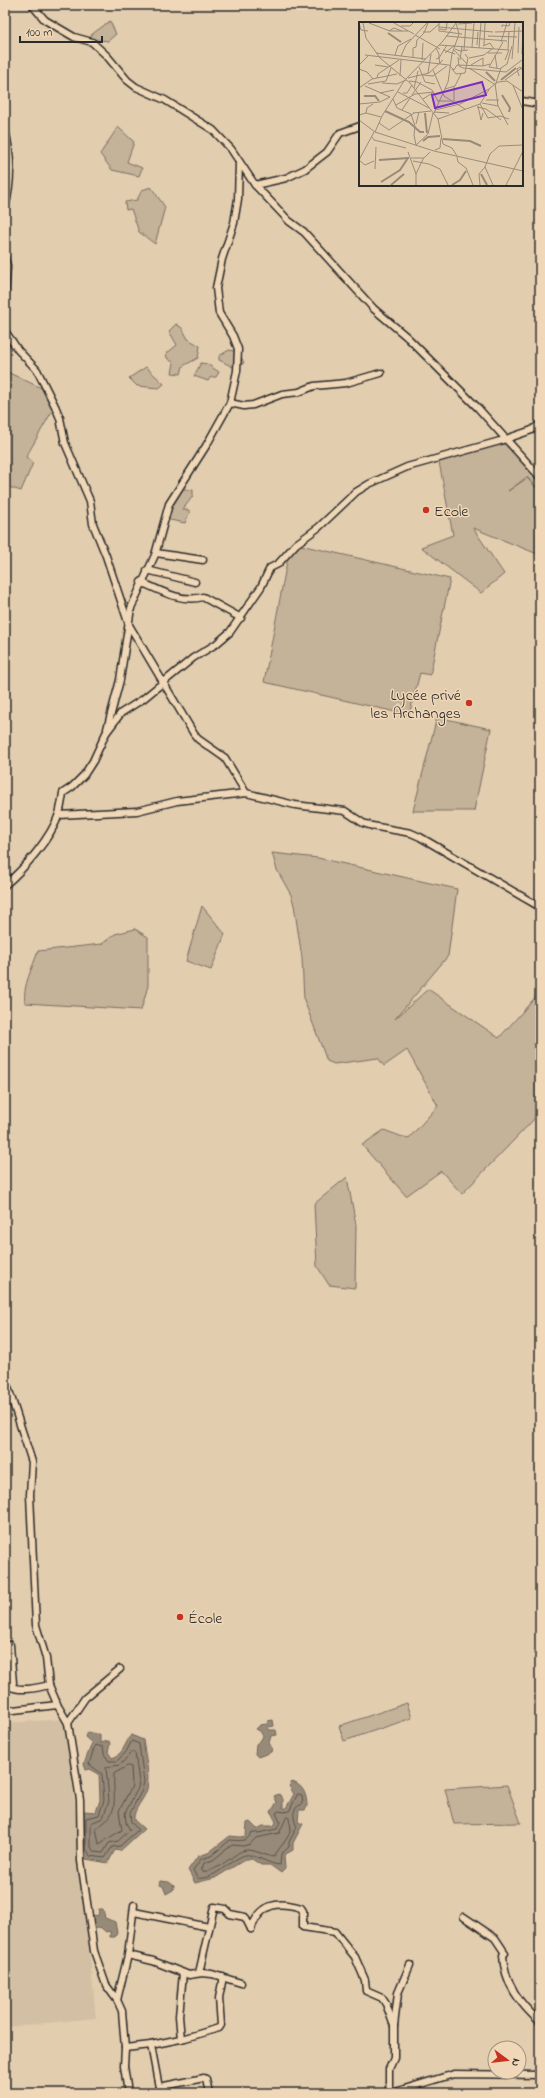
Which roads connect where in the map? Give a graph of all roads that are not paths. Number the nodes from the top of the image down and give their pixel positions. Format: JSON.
{"nodes":[{"id":1,"x":32,"y":5,"type":"edge"},
{"id":2,"x":523,"y":102,"type":"edge"},
{"id":3,"x":540,"y":104,"type":"edge"},
{"id":4,"x":359,"y":126,"type":"edge"},
{"id":5,"x":5,"y":130,"type":"edge"},
{"id":6,"x":239,"y":162,"type":"junction"},
{"id":7,"x":255,"y":185,"type":"junction"},
{"id":8,"x":5,"y":208,"type":"edge"},
{"id":9,"x":5,"y":258,"type":"edge"},
{"id":10,"x":5,"y":295,"type":"edge"},
{"id":11,"x":5,"y":331,"type":"edge"},
{"id":12,"x":381,"y":373,"type":"dead end"},
{"id":13,"x":230,"y":403,"type":"junction"},
{"id":14,"x":540,"y":424,"type":"edge"},
{"id":15,"x":506,"y":439,"type":"junction"},
{"id":16,"x":540,"y":477,"type":"edge"},
{"id":17,"x":156,"y":553,"type":"junction"},
{"id":18,"x":203,"y":560,"type":"dead end"},
{"id":19,"x":148,"y":570,"type":"junction"},
{"id":20,"x":142,"y":582,"type":"junction"},
{"id":21,"x":195,"y":582,"type":"dead end"},
{"id":22,"x":241,"y":618,"type":"junction"},
{"id":23,"x":129,"y":625,"type":"junction"},
{"id":24,"x":165,"y":682,"type":"junction"},
{"id":25,"x":106,"y":733,"type":"junction"},
{"id":26,"x":246,"y":793,"type":"junction"},
{"id":27,"x":58,"y":815,"type":"junction"},
{"id":28,"x":5,"y":885,"type":"edge"},
{"id":29,"x":540,"y":907,"type":"edge"},
{"id":30,"x":5,"y":1378,"type":"edge"},
{"id":31,"x":10,"y":1645,"type":"dead end"},
{"id":32,"x":120,"y":1669,"type":"dead end"},
{"id":33,"x":49,"y":1685,"type":"junction"},
{"id":34,"x":7,"y":1688,"type":"edge"},
{"id":35,"x":58,"y":1705,"type":"junction"},
{"id":36,"x":5,"y":1711,"type":"edge"},
{"id":37,"x":68,"y":1723,"type":"junction"},
{"id":38,"x":464,"y":1917,"type":"dead end"},
{"id":39,"x":209,"y":1927,"type":"junction"},
{"id":40,"x":128,"y":1955,"type":"junction"},
{"id":41,"x":410,"y":1965,"type":"dead end"},
{"id":42,"x":183,"y":1973,"type":"junction"},
{"id":43,"x":199,"y":1973,"type":"junction"},
{"id":44,"x":223,"y":1977,"type":"junction"},
{"id":45,"x":241,"y":1983,"type":"dead end"},
{"id":46,"x":117,"y":2000,"type":"junction"},
{"id":47,"x":540,"y":2022,"type":"edge"},
{"id":48,"x":394,"y":2026,"type":"junction"},
{"id":49,"x":181,"y":2039,"type":"junction"},
{"id":50,"x":151,"y":2045,"type":"junction"},
{"id":51,"x":125,"y":2048,"type":"junction"},
{"id":52,"x":540,"y":2075,"type":"edge"},
{"id":53,"x":160,"y":2090,"type":"edge"},
{"id":54,"x":128,"y":2093,"type":"edge"},
{"id":55,"x":209,"y":2093,"type":"edge"},
{"id":56,"x":390,"y":2093,"type":"edge"}],
"edges":[{"from":1,"to":6,"type":"street"},
{"from":2,"to":3,"type":"street"},
{"from":4,"to":7,"type":"street"},
{"from":5,"to":8,"type":"street"},
{"from":6,"to":7,"type":"street"},
{"from":6,"to":13,"type":"street"},
{"from":7,"to":15,"type":"street"},
{"from":9,"to":10,"type":"street"},
{"from":11,"to":23,"type":"street"},
{"from":12,"to":13,"type":"street"},
{"from":13,"to":17,"type":"street"},
{"from":14,"to":15,"type":"street"},
{"from":15,"to":16,"type":"street"},
{"from":15,"to":22,"type":"street"},
{"from":17,"to":18,"type":"street"},
{"from":17,"to":19,"type":"street"},
{"from":19,"to":20,"type":"street"},
{"from":19,"to":21,"type":"street"},
{"from":20,"to":22,"type":"street"},
{"from":20,"to":23,"type":"street"},
{"from":22,"to":24,"type":"street"},
{"from":23,"to":24,"type":"street"},
{"from":23,"to":25,"type":"street"},
{"from":24,"to":25,"type":"street"},
{"from":24,"to":26,"type":"street"},
{"from":25,"to":27,"type":"street"},
{"from":26,"to":27,"type":"street"},
{"from":26,"to":29,"type":"street"},
{"from":27,"to":28,"type":"street"},
{"from":30,"to":33,"type":"street"},
{"from":31,"to":34,"type":"street"},
{"from":32,"to":37,"type":"street"},
{"from":33,"to":34,"type":"street"},
{"from":33,"to":35,"type":"street"},
{"from":35,"to":36,"type":"street"},
{"from":35,"to":37,"type":"street"},
{"from":37,"to":46,"type":"street"},
{"from":38,"to":47,"type":"street"},
{"from":39,"to":40,"type":"street"},
{"from":39,"to":43,"type":"street"},
{"from":39,"to":48,"type":"street"},
{"from":40,"to":42,"type":"street"},
{"from":40,"to":46,"type":"street"},
{"from":41,"to":48,"type":"street"},
{"from":42,"to":43,"type":"street"},
{"from":42,"to":49,"type":"street"},
{"from":43,"to":44,"type":"street"},
{"from":44,"to":45,"type":"street"},
{"from":44,"to":49,"type":"street"},
{"from":46,"to":51,"type":"street"},
{"from":48,"to":56,"type":"street"},
{"from":49,"to":50,"type":"street"},
{"from":50,"to":51,"type":"street"},
{"from":50,"to":53,"type":"street"},
{"from":51,"to":54,"type":"street"},
{"from":52,"to":56,"type":"street"},
{"from":53,"to":55,"type":"street"}]}
